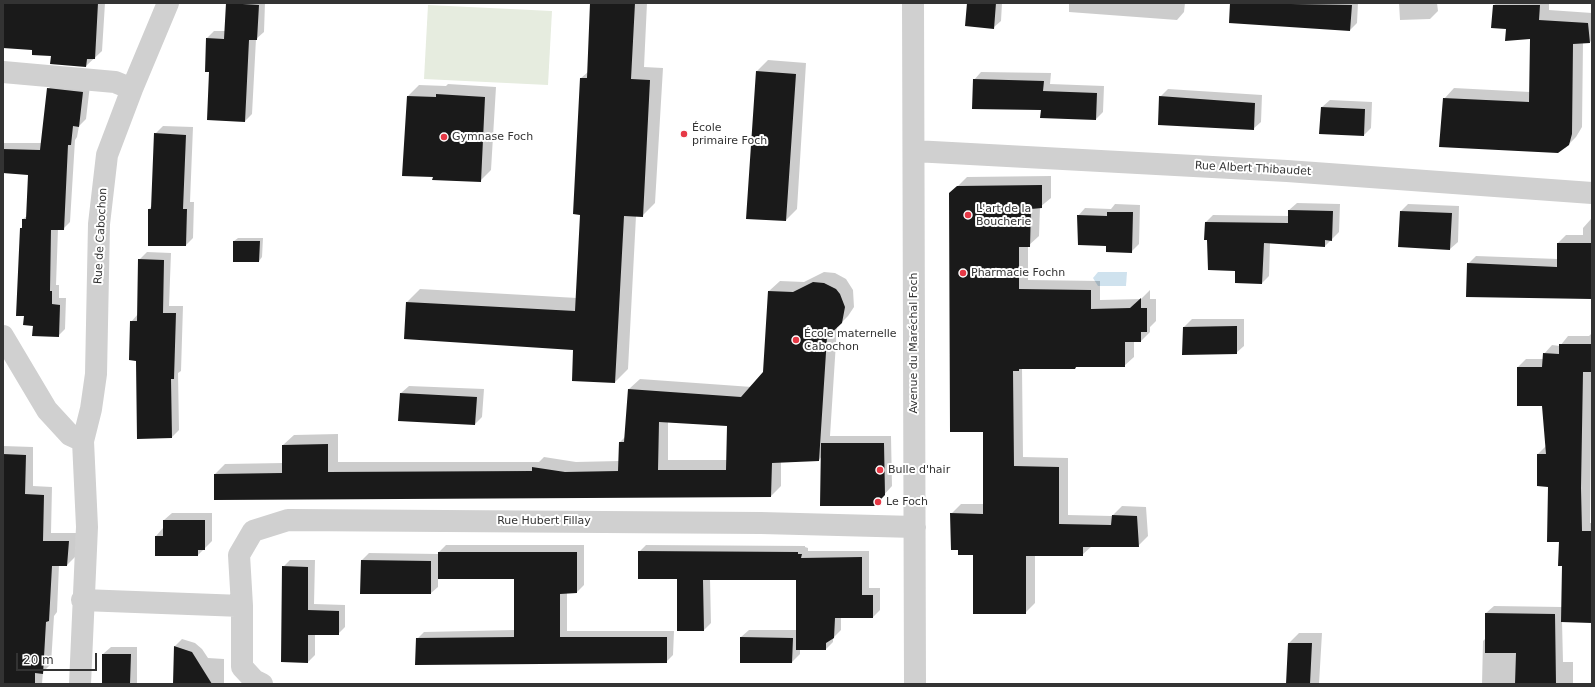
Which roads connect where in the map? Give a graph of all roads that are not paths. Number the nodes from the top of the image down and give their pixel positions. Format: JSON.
{"nodes":[{"id":1,"x":168,"y":3,"type":"edge"},
{"id":2,"x":913,"y":3,"type":"edge"},
{"id":3,"x":3,"y":72,"type":"edge"},
{"id":4,"x":132,"y":89,"type":"junction"},
{"id":5,"x":914,"y":151,"type":"junction"},
{"id":6,"x":1592,"y":193,"type":"edge"},
{"id":7,"x":3,"y":336,"type":"edge"},
{"id":8,"x":83,"y":441,"type":"junction"},
{"id":9,"x":915,"y":527,"type":"junction"},
{"id":10,"x":82,"y":600,"type":"junction"},
{"id":11,"x":242,"y":606,"type":"junction"},
{"id":12,"x":80,"y":684,"type":"edge"},
{"id":13,"x":262,"y":684,"type":"edge"},
{"id":14,"x":915,"y":684,"type":"edge"}],
"edges":[{"from":1,"to":4,"type":"street","name":"Rue de Cabochon"},
{"from":2,"to":5,"type":"street","name":"Avenue du Maréchal Foch"},
{"from":3,"to":4,"type":"street"},
{"from":4,"to":8,"type":"street","name":"Rue de Cabochon"},
{"from":5,"to":6,"type":"street","name":"Rue Albert Thibaudet"},
{"from":5,"to":9,"type":"street","name":"Avenue du Maréchal Foch"},
{"from":7,"to":8,"type":"street"},
{"from":8,"to":10,"type":"street","name":"Rue de Cabochon"},
{"from":9,"to":11,"type":"street","name":"Rue Hubert Fillay"},
{"from":9,"to":14,"type":"street","name":"Avenue du Maréchal Foch"},
{"from":10,"to":11,"type":"street"},
{"from":10,"to":12,"type":"street","name":"Rue de Cabochon"},
{"from":11,"to":13,"type":"street","name":"Rue Hubert Fillay"}]}
